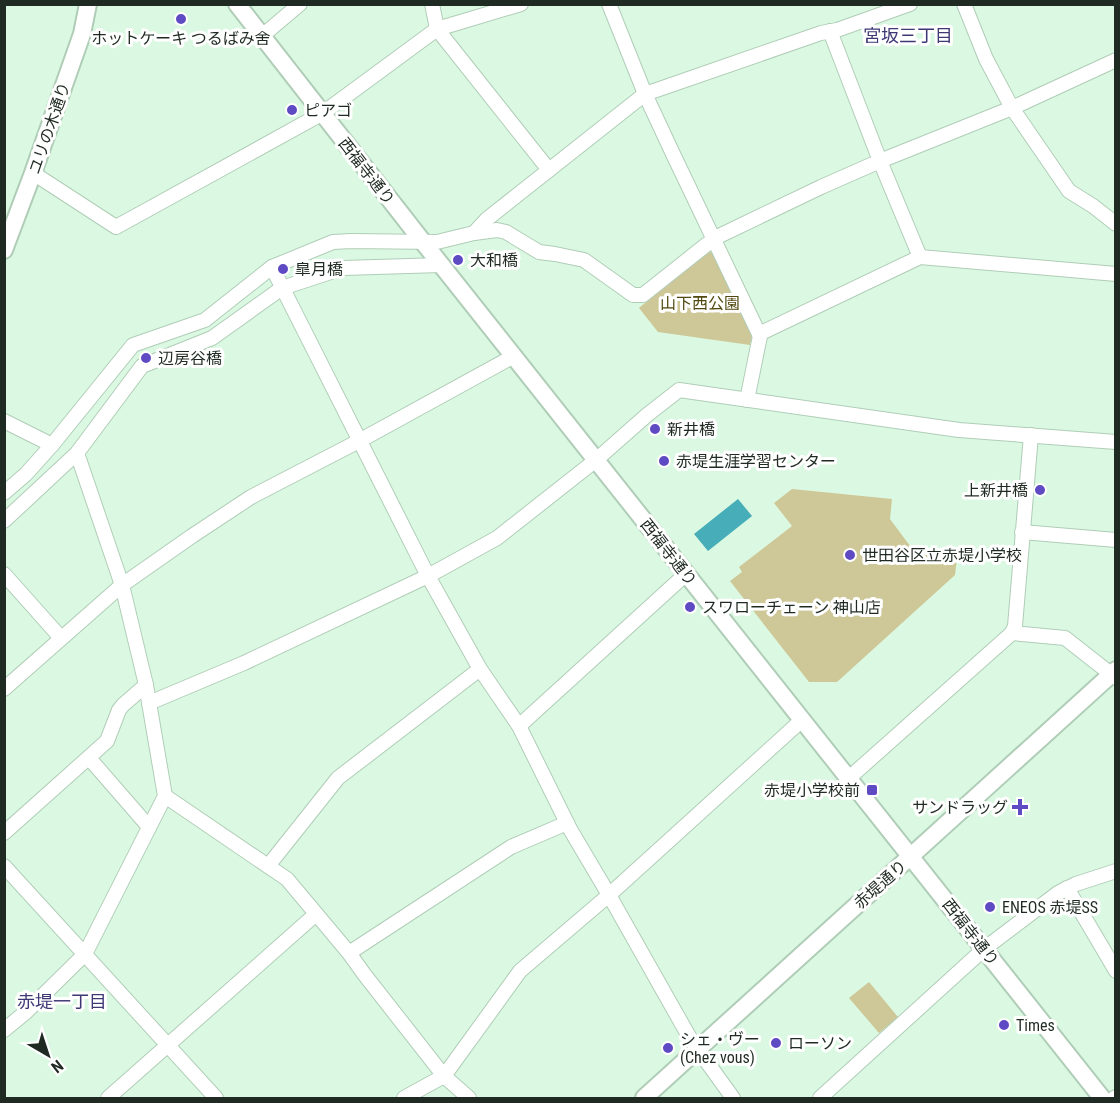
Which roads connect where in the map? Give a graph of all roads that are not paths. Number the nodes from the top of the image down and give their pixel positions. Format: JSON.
{"nodes":[{"id":1,"x":88,"y":4,"type":"edge"},
{"id":2,"x":237,"y":4,"type":"edge"},
{"id":3,"x":300,"y":4,"type":"edge"},
{"id":4,"x":432,"y":4,"type":"edge"},
{"id":5,"x":521,"y":4,"type":"edge"},
{"id":6,"x":609,"y":4,"type":"edge"},
{"id":7,"x":910,"y":4,"type":"edge"},
{"id":8,"x":964,"y":4,"type":"edge"},
{"id":9,"x":437,"y":29,"type":"junction"},
{"id":10,"x":830,"y":31,"type":"junction"},
{"id":11,"x":262,"y":36,"type":"junction"},
{"id":12,"x":1116,"y":60,"type":"edge"},
{"id":13,"x":645,"y":94,"type":"junction"},
{"id":14,"x":1012,"y":108,"type":"junction"},
{"id":15,"x":322,"y":113,"type":"junction"},
{"id":16,"x":880,"y":161,"type":"junction"},
{"id":17,"x":549,"y":170,"type":"junction"},
{"id":18,"x":33,"y":173,"type":"junction"},
{"id":19,"x":1116,"y":224,"type":"edge"},
{"id":20,"x":474,"y":233,"type":"junction"},
{"id":21,"x":714,"y":239,"type":"junction"},
{"id":22,"x":423,"y":242,"type":"junction"},
{"id":23,"x":4,"y":250,"type":"edge"},
{"id":24,"x":920,"y":257,"type":"junction"},
{"id":25,"x":442,"y":265,"type":"junction"},
{"id":26,"x":272,"y":267,"type":"junction"},
{"id":27,"x":1116,"y":274,"type":"edge"},
{"id":28,"x":282,"y":288,"type":"junction"},
{"id":29,"x":759,"y":334,"type":"junction"},
{"id":30,"x":513,"y":356,"type":"junction"},
{"id":31,"x":747,"y":400,"type":"junction"},
{"id":32,"x":4,"y":421,"type":"edge"},
{"id":33,"x":1031,"y":435,"type":"junction"},
{"id":34,"x":359,"y":441,"type":"junction"},
{"id":35,"x":1116,"y":442,"type":"edge"},
{"id":36,"x":52,"y":445,"type":"junction"},
{"id":37,"x":77,"y":453,"type":"junction"},
{"id":38,"x":596,"y":460,"type":"junction"},
{"id":39,"x":4,"y":493,"type":"edge"},
{"id":40,"x":4,"y":521,"type":"edge"},
{"id":41,"x":1022,"y":532,"type":"junction"},
{"id":42,"x":1116,"y":540,"type":"edge"},
{"id":43,"x":4,"y":574,"type":"edge"},
{"id":44,"x":686,"y":574,"type":"junction"},
{"id":45,"x":428,"y":576,"type":"junction"},
{"id":46,"x":122,"y":585,"type":"junction"},
{"id":47,"x":1012,"y":633,"type":"junction"},
{"id":48,"x":61,"y":638,"type":"junction"},
{"id":49,"x":480,"y":669,"type":"junction"},
{"id":50,"x":1114,"y":674,"type":"edge"},
{"id":51,"x":146,"y":685,"type":"junction"},
{"id":52,"x":4,"y":689,"type":"edge"},
{"id":53,"x":149,"y":702,"type":"junction"},
{"id":54,"x":802,"y":720,"type":"junction"},
{"id":55,"x":519,"y":726,"type":"junction"},
{"id":56,"x":89,"y":758,"type":"junction"},
{"id":57,"x":849,"y":778,"type":"junction"},
{"id":58,"x":165,"y":796,"type":"junction"},
{"id":59,"x":567,"y":823,"type":"junction"},
{"id":60,"x":149,"y":827,"type":"junction"},
{"id":61,"x":4,"y":833,"type":"edge"},
{"id":62,"x":911,"y":856,"type":"junction"},
{"id":63,"x":4,"y":866,"type":"edge"},
{"id":64,"x":268,"y":866,"type":"junction"},
{"id":65,"x":1116,"y":871,"type":"edge"},
{"id":66,"x":1067,"y":888,"type":"junction"},
{"id":67,"x":609,"y":895,"type":"junction"},
{"id":68,"x":316,"y":914,"type":"junction"},
{"id":69,"x":984,"y":949,"type":"junction"},
{"id":70,"x":349,"y":953,"type":"junction"},
{"id":71,"x":85,"y":954,"type":"junction"},
{"id":72,"x":1116,"y":971,"type":"edge"},
{"id":73,"x":4,"y":1030,"type":"edge"},
{"id":74,"x":168,"y":1045,"type":"junction"},
{"id":75,"x":698,"y":1049,"type":"junction"},
{"id":76,"x":444,"y":1076,"type":"junction"},
{"id":77,"x":108,"y":1098,"type":"edge"},
{"id":78,"x":216,"y":1098,"type":"edge"},
{"id":79,"x":404,"y":1098,"type":"edge"},
{"id":80,"x":469,"y":1098,"type":"edge"},
{"id":81,"x":644,"y":1098,"type":"edge"},
{"id":82,"x":733,"y":1098,"type":"edge"},
{"id":83,"x":820,"y":1098,"type":"edge"},
{"id":84,"x":1102,"y":1098,"type":"edge"}],
"edges":[{"from":1,"to":18,"type":"street","name":"ユリの木通り"},
{"from":2,"to":11,"type":"street","name":"西福寺通り"},
{"from":3,"to":11,"type":"street"},
{"from":4,"to":9,"type":"street"},
{"from":5,"to":9,"type":"street"},
{"from":6,"to":13,"type":"street"},
{"from":7,"to":10,"type":"street"},
{"from":8,"to":14,"type":"street"},
{"from":9,"to":15,"type":"street"},
{"from":9,"to":17,"type":"street"},
{"from":10,"to":13,"type":"street"},
{"from":10,"to":16,"type":"street"},
{"from":11,"to":15,"type":"street","name":"西福寺通り"},
{"from":12,"to":14,"type":"street"},
{"from":13,"to":17,"type":"street"},
{"from":13,"to":21,"type":"street"},
{"from":14,"to":16,"type":"street"},
{"from":14,"to":19,"type":"street"},
{"from":15,"to":18,"type":"street"},
{"from":15,"to":22,"type":"street","name":"西福寺通り"},
{"from":16,"to":21,"type":"street"},
{"from":16,"to":24,"type":"street"},
{"from":17,"to":20,"type":"street"},
{"from":18,"to":23,"type":"street","name":"ユリの木通り"},
{"from":20,"to":21,"type":"street"},
{"from":20,"to":22,"type":"street"},
{"from":21,"to":29,"type":"street"},
{"from":22,"to":25,"type":"street","name":"西福寺通り"},
{"from":22,"to":26,"type":"street"},
{"from":24,"to":27,"type":"street"},
{"from":24,"to":29,"type":"street"},
{"from":25,"to":28,"type":"street"},
{"from":25,"to":30,"type":"street","name":"西福寺通り"},
{"from":26,"to":28,"type":"street"},
{"from":26,"to":36,"type":"street"},
{"from":28,"to":34,"type":"street"},
{"from":28,"to":37,"type":"street"},
{"from":29,"to":31,"type":"street"},
{"from":30,"to":34,"type":"street"},
{"from":30,"to":38,"type":"street","name":"西福寺通り"},
{"from":31,"to":33,"type":"street"},
{"from":31,"to":38,"type":"street"},
{"from":32,"to":36,"type":"street"},
{"from":33,"to":35,"type":"street"},
{"from":33,"to":41,"type":"street"},
{"from":34,"to":45,"type":"street"},
{"from":34,"to":46,"type":"street"},
{"from":36,"to":39,"type":"street"},
{"from":37,"to":40,"type":"street"},
{"from":37,"to":46,"type":"street"},
{"from":38,"to":44,"type":"street","name":"西福寺通り"},
{"from":38,"to":45,"type":"street"},
{"from":41,"to":42,"type":"street"},
{"from":41,"to":47,"type":"street"},
{"from":43,"to":48,"type":"street"},
{"from":44,"to":54,"type":"street","name":"西福寺通り"},
{"from":44,"to":55,"type":"street"},
{"from":45,"to":49,"type":"street"},
{"from":45,"to":53,"type":"street"},
{"from":46,"to":48,"type":"street"},
{"from":46,"to":51,"type":"street"},
{"from":47,"to":50,"type":"street"},
{"from":47,"to":57,"type":"street"},
{"from":48,"to":52,"type":"street"},
{"from":49,"to":55,"type":"street"},
{"from":49,"to":64,"type":"street"},
{"from":50,"to":62,"type":"street","name":"赤堤通り"},
{"from":51,"to":53,"type":"street"},
{"from":51,"to":56,"type":"street"},
{"from":53,"to":58,"type":"street"},
{"from":54,"to":57,"type":"street","name":"西福寺通り"},
{"from":54,"to":67,"type":"street"},
{"from":55,"to":59,"type":"street"},
{"from":56,"to":60,"type":"street"},
{"from":56,"to":61,"type":"street"},
{"from":57,"to":62,"type":"street","name":"西福寺通り"},
{"from":58,"to":60,"type":"street"},
{"from":58,"to":64,"type":"street"},
{"from":59,"to":67,"type":"street"},
{"from":59,"to":70,"type":"street"},
{"from":60,"to":71,"type":"street"},
{"from":62,"to":69,"type":"street","name":"西福寺通り"},
{"from":62,"to":75,"type":"street","name":"赤堤通り"},
{"from":63,"to":71,"type":"street"},
{"from":64,"to":68,"type":"street"},
{"from":65,"to":66,"type":"street"},
{"from":66,"to":69,"type":"street"},
{"from":66,"to":72,"type":"street"},
{"from":67,"to":75,"type":"street"},
{"from":67,"to":76,"type":"street"},
{"from":68,"to":70,"type":"street"},
{"from":68,"to":74,"type":"street"},
{"from":69,"to":83,"type":"street"},
{"from":69,"to":84,"type":"street","name":"西福寺通り"},
{"from":70,"to":76,"type":"street"},
{"from":71,"to":73,"type":"street"},
{"from":71,"to":74,"type":"street"},
{"from":74,"to":77,"type":"street"},
{"from":74,"to":78,"type":"street"},
{"from":75,"to":81,"type":"street","name":"赤堤通り"},
{"from":75,"to":82,"type":"street"},
{"from":76,"to":79,"type":"street"},
{"from":76,"to":80,"type":"street"}]}
